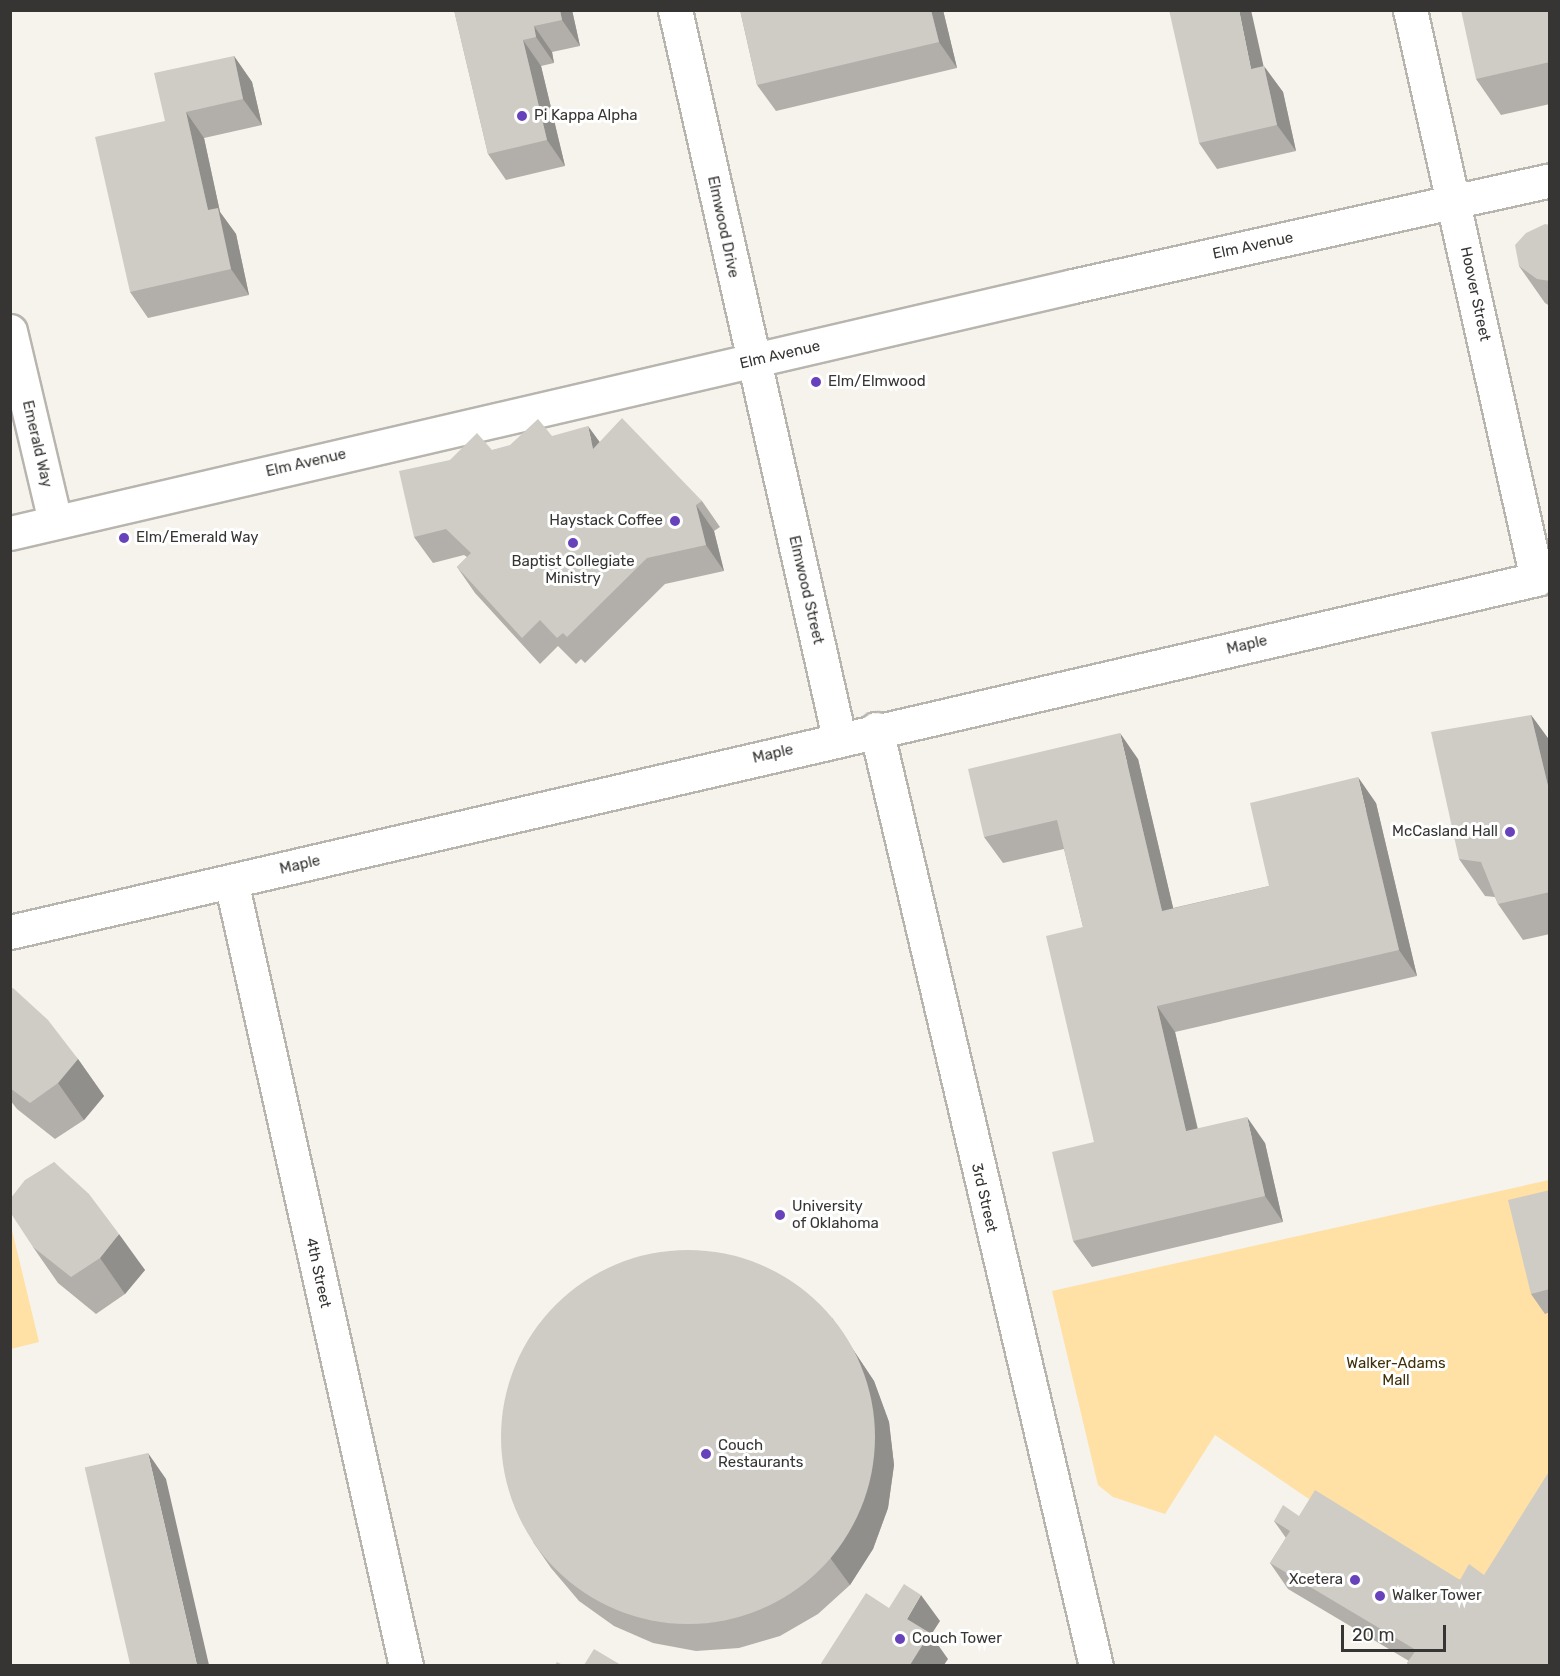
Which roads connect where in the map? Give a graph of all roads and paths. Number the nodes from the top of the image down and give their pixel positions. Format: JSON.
{"nodes":[{"id":1,"x":675,"y":10,"type":"edge"},
{"id":2,"x":1410,"y":10,"type":"edge"},
{"id":3,"x":1550,"y":180,"type":"edge"},
{"id":4,"x":1456,"y":202,"type":"junction"},
{"id":5,"x":10,"y":331,"type":"edge"},
{"id":6,"x":753,"y":361,"type":"junction"},
{"id":7,"x":772,"y":443,"type":"joint"},
{"id":8,"x":55,"y":522,"type":"junction"},
{"id":9,"x":10,"y":533,"type":"edge"},
{"id":10,"x":1537,"y":579,"type":"joint"},
{"id":11,"x":876,"y":729,"type":"junction"},
{"id":12,"x":839,"y":738,"type":"junction"},
{"id":13,"x":231,"y":881,"type":"junction"},
{"id":14,"x":10,"y":932,"type":"edge"},
{"id":15,"x":406,"y":1665,"type":"edge"},
{"id":16,"x":1095,"y":1665,"type":"edge"}],
"edges":[{"from":1,"to":6,"type":"street","name":"Elmwood Drive"},
{"from":2,"to":4,"type":"street","name":"Hoover Street"},
{"from":3,"to":4,"type":"street","name":"Elm Avenue"},
{"from":4,"to":6,"type":"street","name":"Elm Avenue"},
{"from":4,"to":10,"type":"street","name":"Hoover Street"},
{"from":5,"to":8,"type":"street","name":"Emerald Way"},
{"from":6,"to":7,"type":"street","name":"Elmwood Drive"},
{"from":6,"to":8,"type":"street","name":"Elm Avenue"},
{"from":7,"to":12,"type":"street","name":"Elmwood Street"},
{"from":8,"to":9,"type":"street","name":"Elm Avenue"},
{"from":10,"to":11,"type":"street","name":"Maple"},
{"from":11,"to":12,"type":"street","name":"Maple"},
{"from":11,"to":16,"type":"street","name":"3rd Street"},
{"from":12,"to":13,"type":"street","name":"Maple"},
{"from":13,"to":14,"type":"street","name":"Maple"},
{"from":13,"to":15,"type":"street","name":"4th Street"}]}
